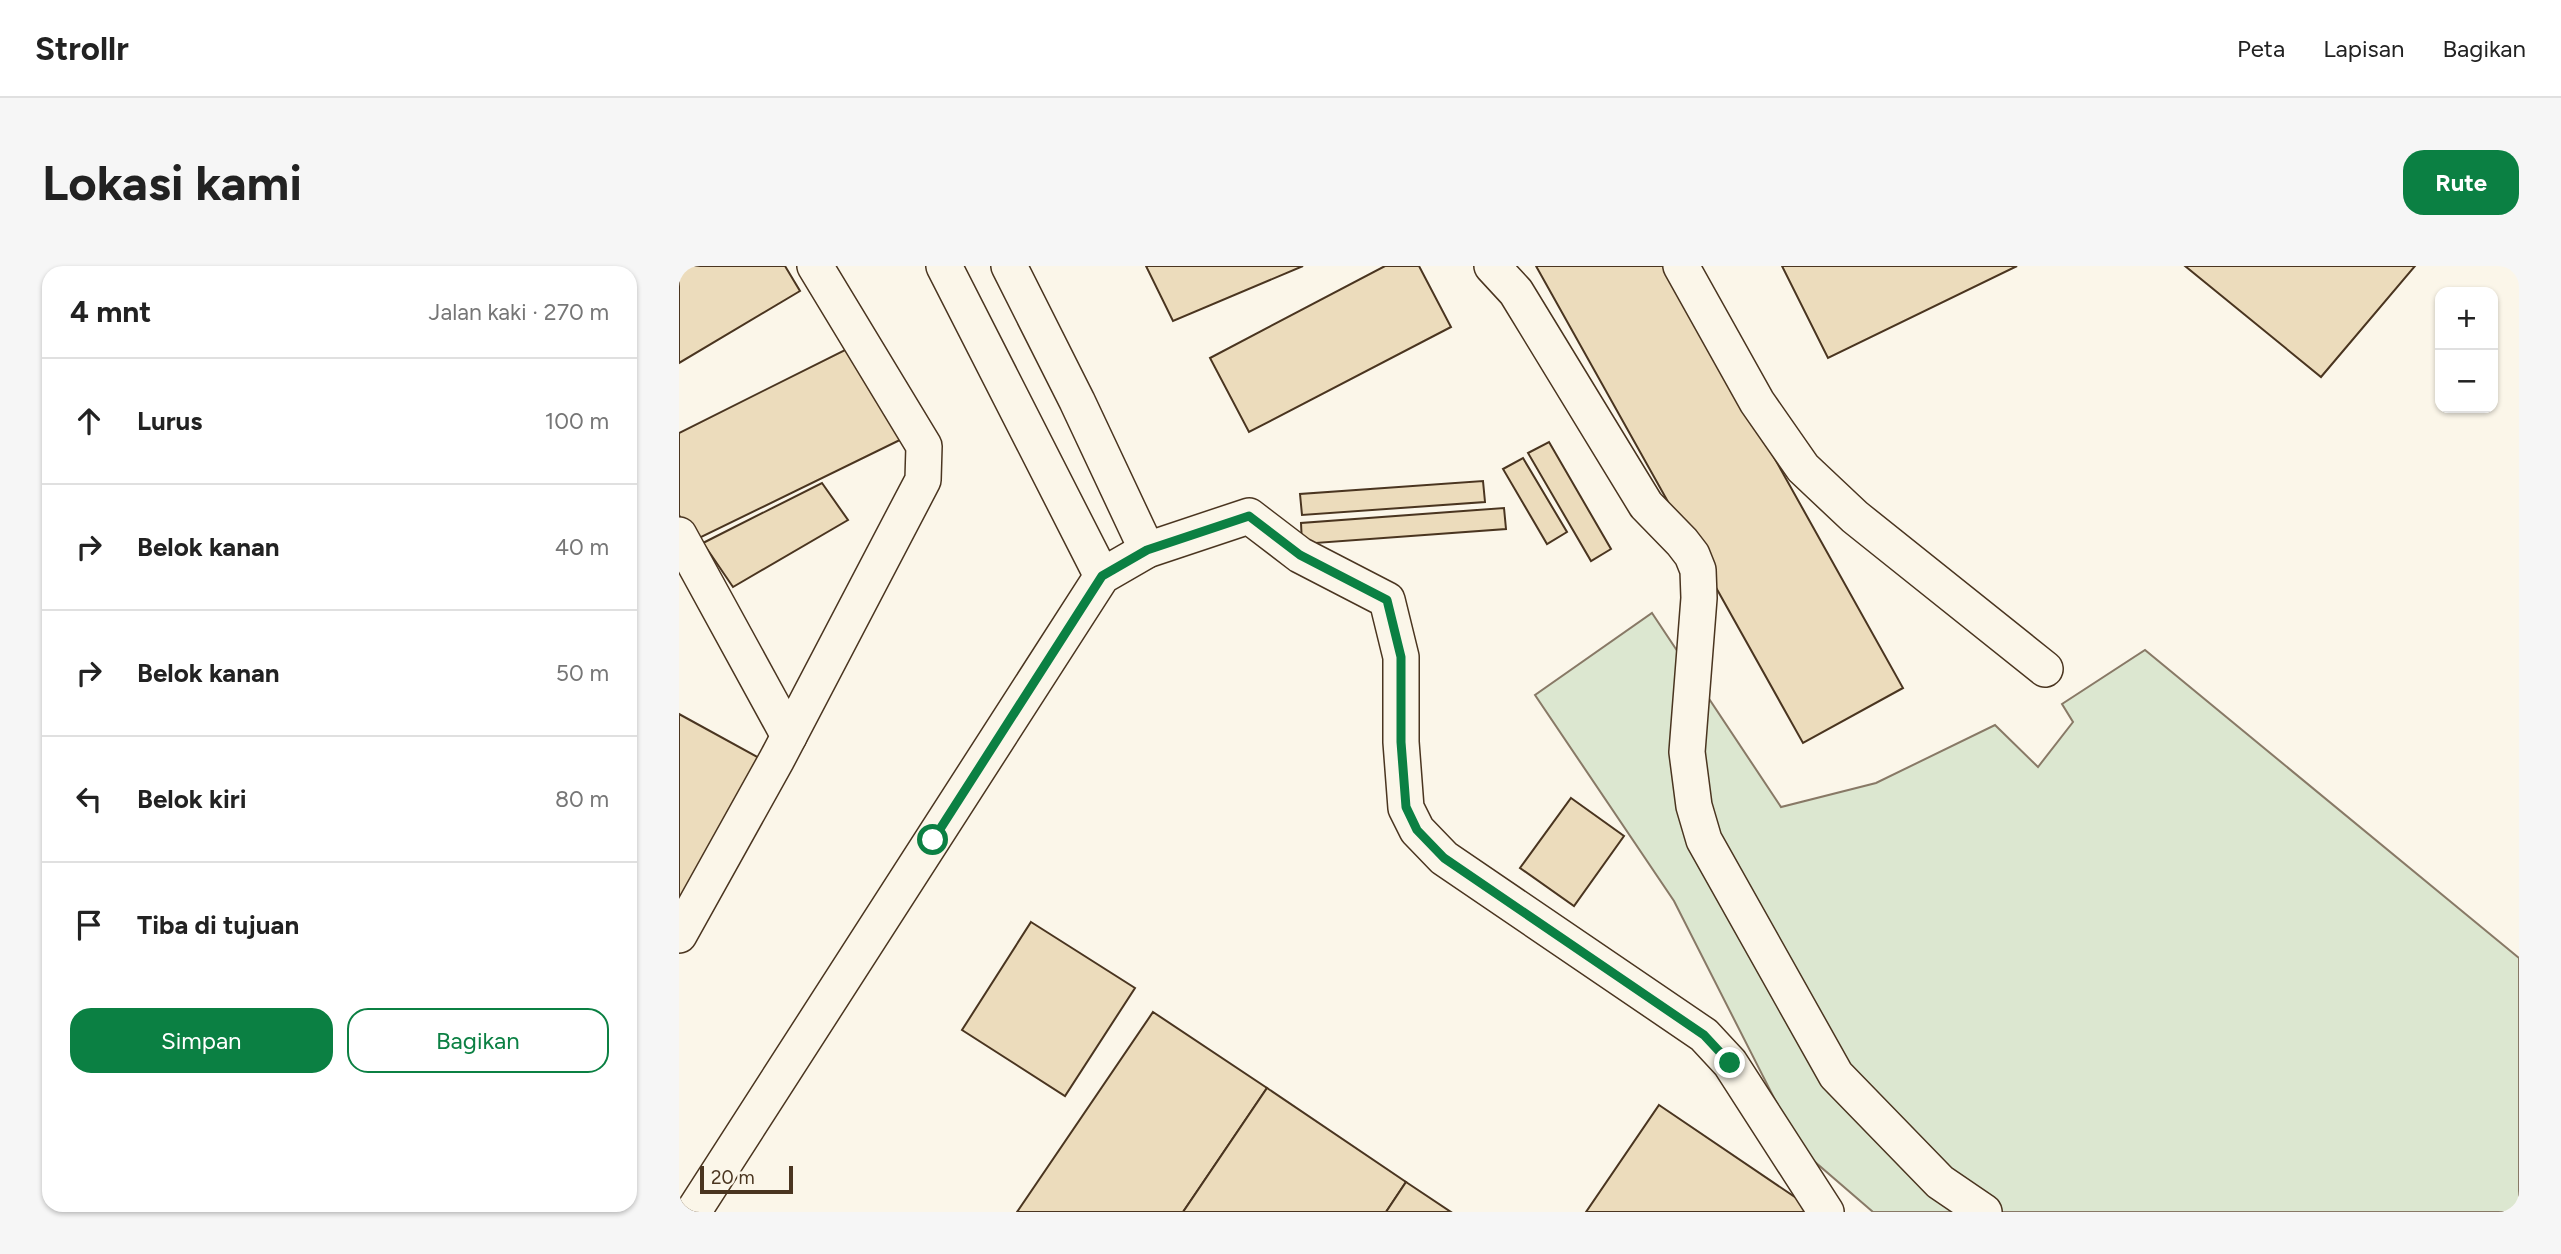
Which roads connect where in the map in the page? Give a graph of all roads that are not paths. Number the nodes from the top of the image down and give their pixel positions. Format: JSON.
{"nodes":[{"id":1,"x":815,"y":266,"type":"edge"},
{"id":2,"x":944,"y":266,"type":"edge"},
{"id":3,"x":1009,"y":266,"type":"edge"},
{"id":4,"x":1492,"y":266,"type":"edge"},
{"id":5,"x":1681,"y":266,"type":"edge"},
{"id":6,"x":679,"y":534,"type":"edge"},
{"id":7,"x":1147,"y":550,"type":"junction"},
{"id":8,"x":1102,"y":576,"type":"junction"},
{"id":9,"x":2045,"y":669,"type":"dead end"},
{"id":10,"x":789,"y":736,"type":"junction"},
{"id":11,"x":679,"y":935,"type":"edge"},
{"id":12,"x":693,"y":1212,"type":"edge"},
{"id":13,"x":1826,"y":1212,"type":"edge"},
{"id":14,"x":1985,"y":1212,"type":"edge"}],
"edges":[{"from":1,"to":10,"type":"lane"},
{"from":2,"to":8,"type":"lane"},
{"from":3,"to":7,"type":"lane"},
{"from":4,"to":14,"type":"lane"},
{"from":5,"to":9,"type":"lane"},
{"from":6,"to":10,"type":"lane"},
{"from":7,"to":8,"type":"lane"},
{"from":7,"to":13,"type":"lane"},
{"from":8,"to":12,"type":"lane"},
{"from":10,"to":11,"type":"lane"}]}
